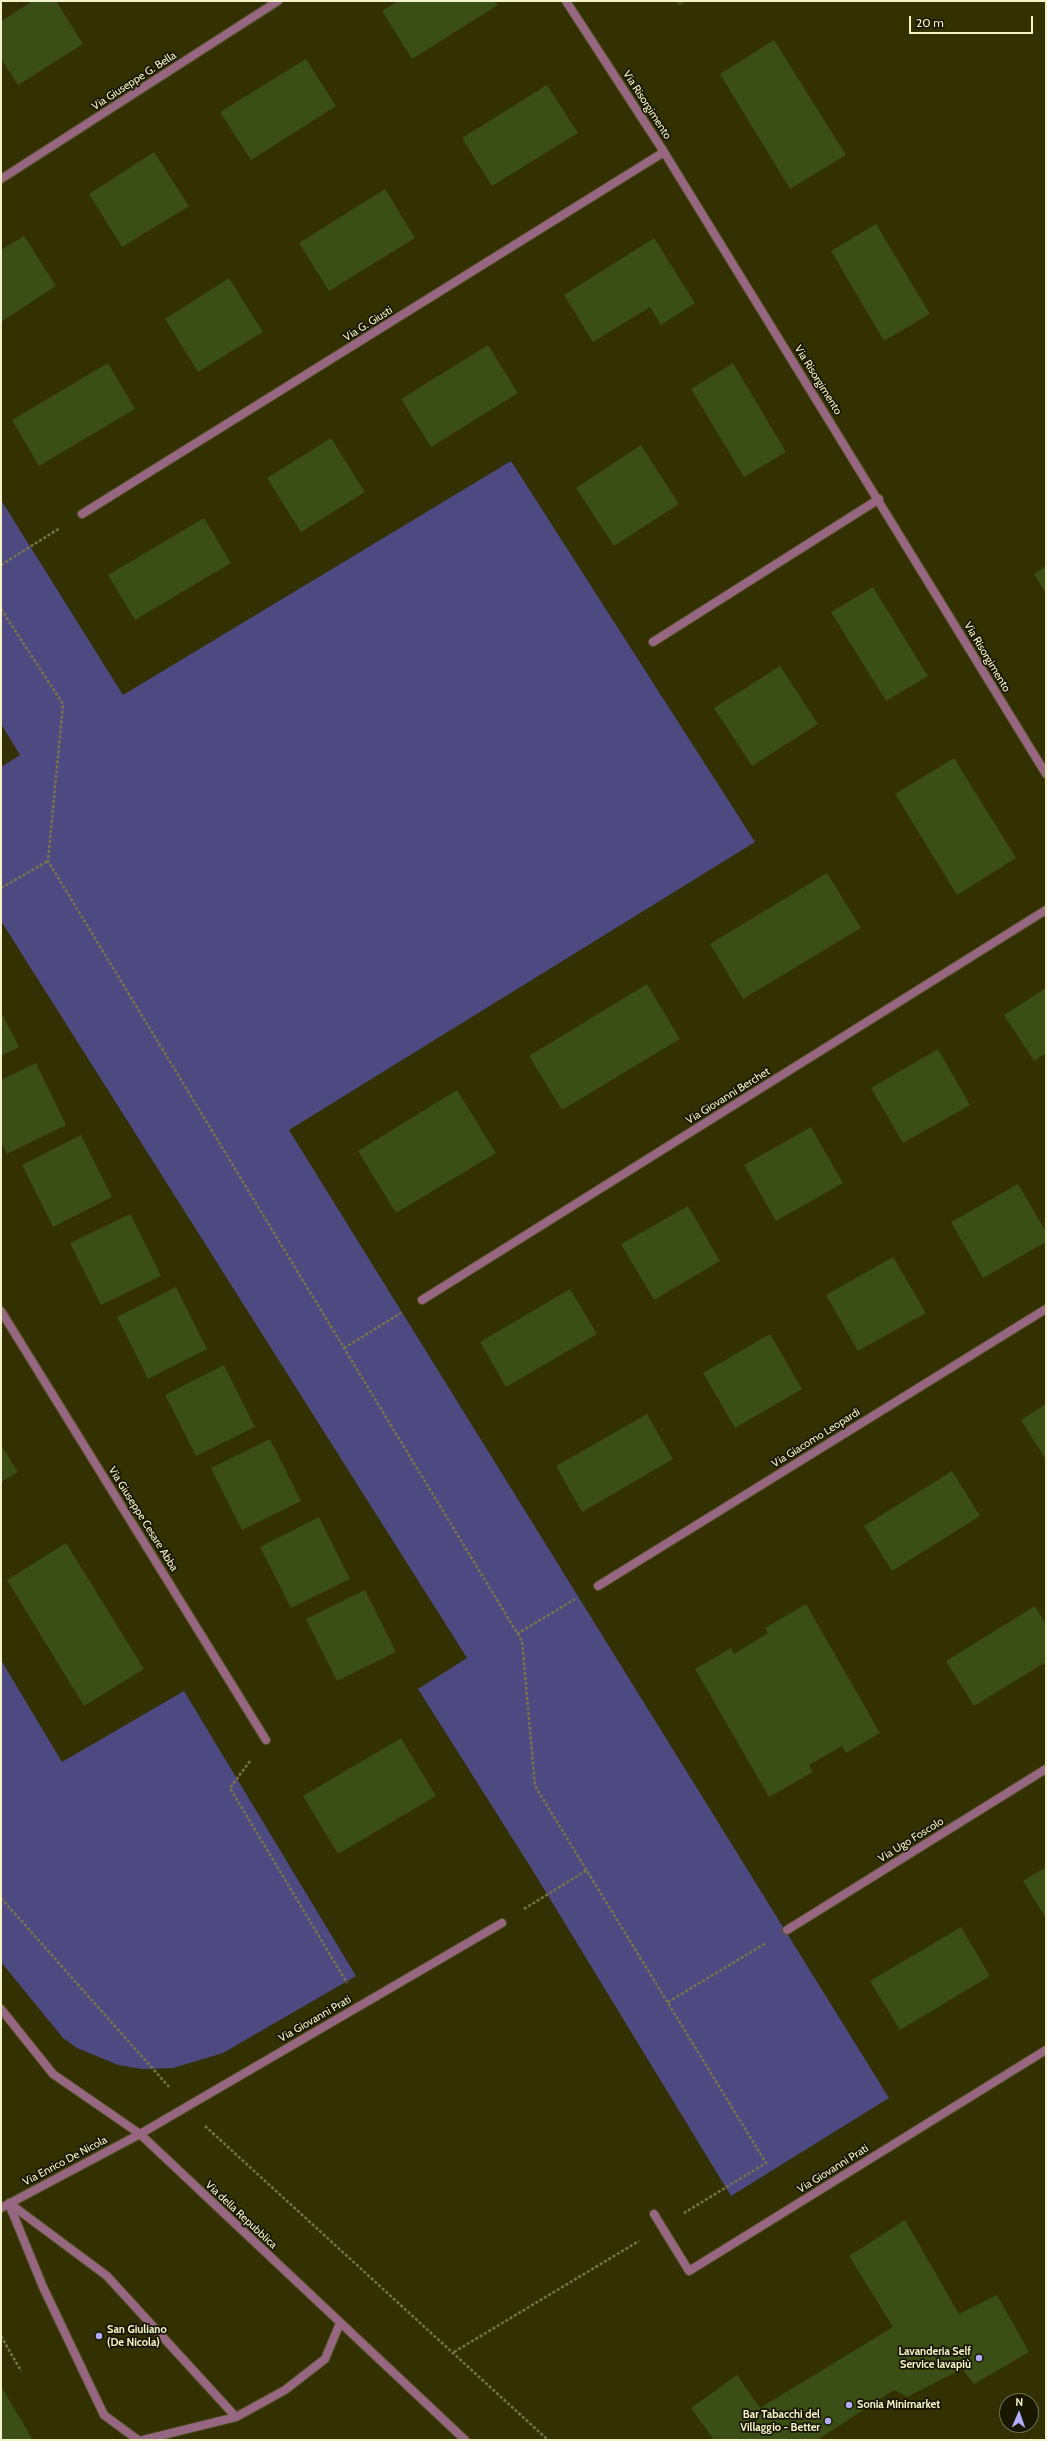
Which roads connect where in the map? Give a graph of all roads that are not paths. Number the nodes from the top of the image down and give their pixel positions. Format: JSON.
{"nodes":[{"id":1,"x":278,"y":1,"type":"edge"},
{"id":2,"x":566,"y":1,"type":"edge"},
{"id":3,"x":664,"y":152,"type":"junction"},
{"id":4,"x":1,"y":179,"type":"edge"},
{"id":5,"x":879,"y":499,"type":"junction"},
{"id":6,"x":82,"y":514,"type":"road end"},
{"id":7,"x":653,"y":642,"type":"dead end"},
{"id":8,"x":1046,"y":774,"type":"edge"},
{"id":9,"x":1046,"y":910,"type":"edge"},
{"id":10,"x":422,"y":1300,"type":"road end"},
{"id":11,"x":1046,"y":1309,"type":"edge"},
{"id":12,"x":1,"y":1311,"type":"edge"},
{"id":13,"x":598,"y":1586,"type":"road end"},
{"id":14,"x":266,"y":1740,"type":"road end"},
{"id":15,"x":1046,"y":1769,"type":"edge"},
{"id":16,"x":502,"y":1923,"type":"road end"},
{"id":17,"x":787,"y":1930,"type":"road end"},
{"id":18,"x":1,"y":2009,"type":"edge"},
{"id":19,"x":1046,"y":2050,"type":"edge"},
{"id":20,"x":140,"y":2134,"type":"junction"},
{"id":21,"x":9,"y":2203,"type":"junction"},
{"id":22,"x":1,"y":2208,"type":"edge"},
{"id":23,"x":654,"y":2214,"type":"dead end"},
{"id":24,"x":340,"y":2323,"type":"junction"},
{"id":25,"x":236,"y":2417,"type":"junction"},
{"id":26,"x":138,"y":2440,"type":"edge"},
{"id":27,"x":143,"y":2440,"type":"edge"},
{"id":28,"x":465,"y":2440,"type":"edge"}],
"edges":[{"from":1,"to":4,"type":"street","name":"Via Giuseppe G. Bella"},
{"from":2,"to":3,"type":"street","name":"Via Risorgimento"},
{"from":3,"to":5,"type":"street","name":"Via Risorgimento"},
{"from":3,"to":6,"type":"street","name":"Via G. Giusti"},
{"from":5,"to":7,"type":"street"},
{"from":5,"to":8,"type":"street","name":"Via Risorgimento"},
{"from":9,"to":10,"type":"street","name":"Via Giovanni Berchet"},
{"from":11,"to":13,"type":"street","name":"Via Giacomo Leopardi"},
{"from":12,"to":14,"type":"street","name":"Via Giuseppe Cesare Abba"},
{"from":15,"to":17,"type":"street","name":"Via Ugo Foscolo"},
{"from":16,"to":20,"type":"street","name":"Via Giovanni Prati"},
{"from":18,"to":20,"type":"street","name":"Via della Repubblica"},
{"from":19,"to":23,"type":"street","name":"Via Giovanni Prati"},
{"from":20,"to":21,"type":"street","name":"Via Enrico De Nicola"},
{"from":20,"to":24,"type":"street","name":"Via della Repubblica"},
{"from":21,"to":22,"type":"street","name":"Via Enrico De Nicola"},
{"from":21,"to":25,"type":"street"},
{"from":21,"to":26,"type":"street"},
{"from":24,"to":25,"type":"street"},
{"from":24,"to":28,"type":"street","name":"Via della Repubblica"},
{"from":25,"to":27,"type":"street"}]}
